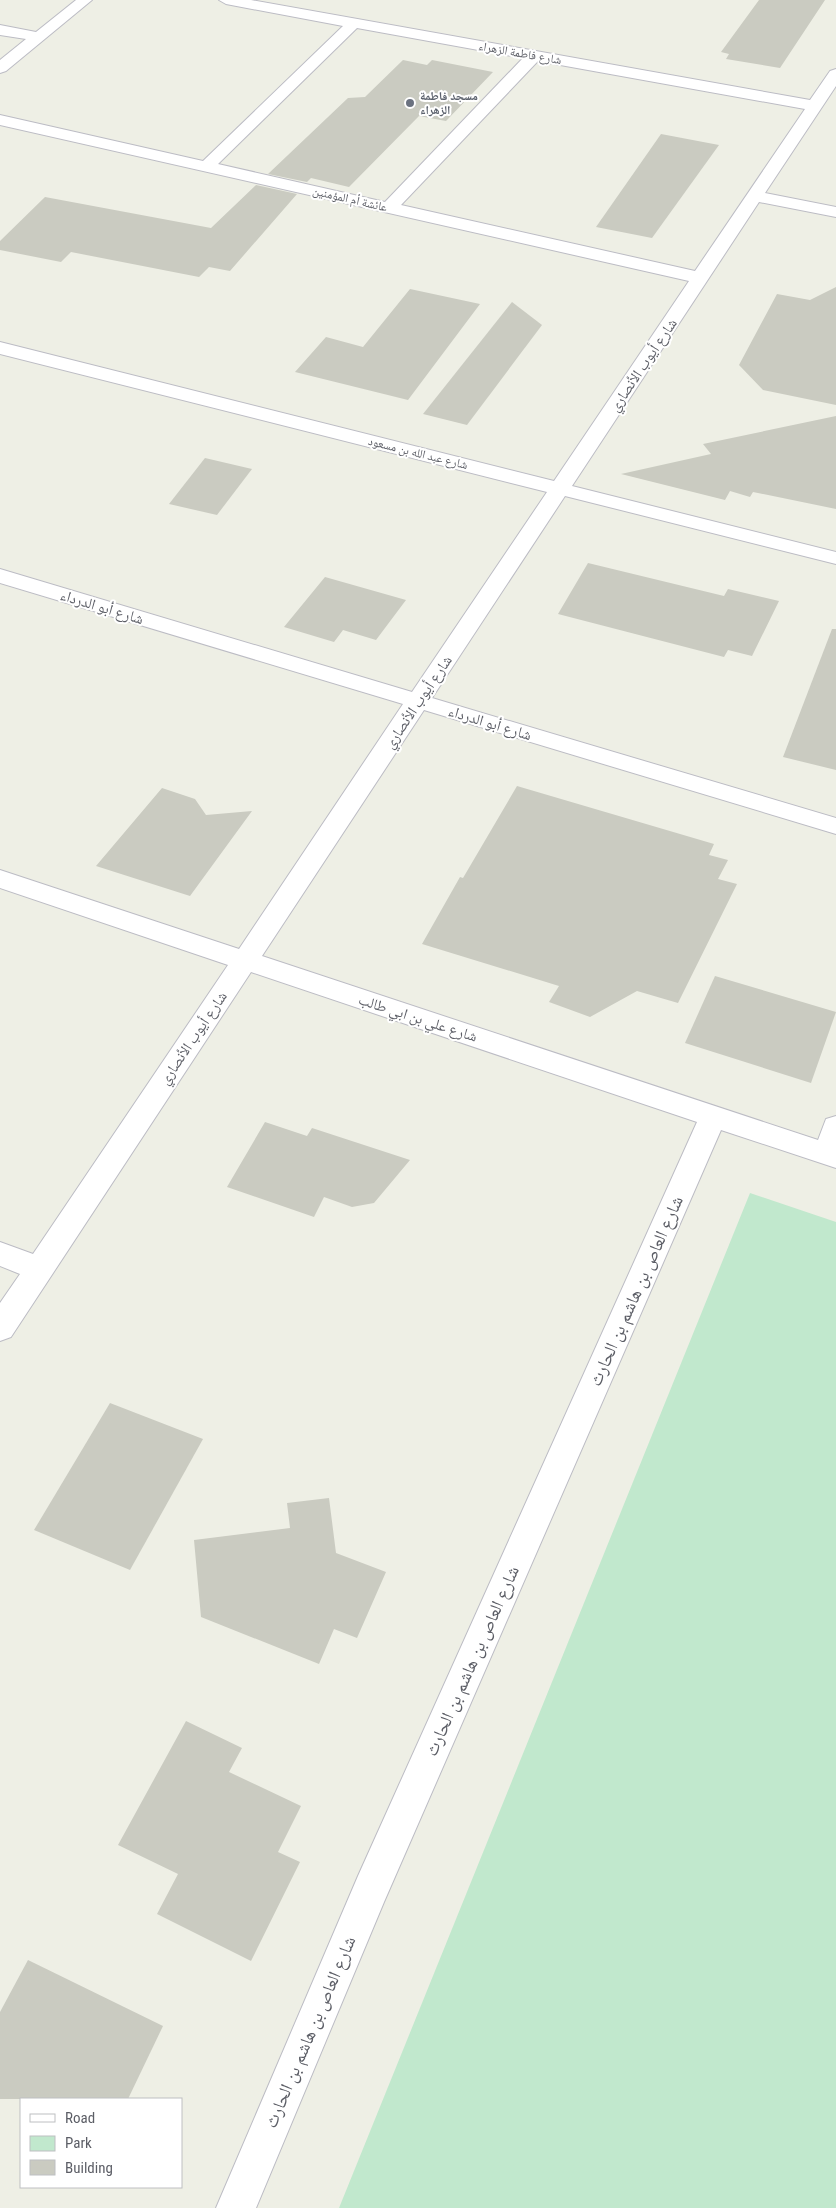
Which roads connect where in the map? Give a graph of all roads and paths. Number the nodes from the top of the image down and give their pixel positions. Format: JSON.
{"nodes":[{"id":1,"x":85,"y":0,"type":"edge"},
{"id":2,"x":226,"y":0,"type":"edge"},
{"id":3,"x":354,"y":23,"type":"junction"},
{"id":4,"x":0,"y":30,"type":"edge"},
{"id":5,"x":38,"y":38,"type":"junction"},
{"id":6,"x":534,"y":56,"type":"junction"},
{"id":7,"x":0,"y":68,"type":"edge"},
{"id":8,"x":836,"y":74,"type":"edge"},
{"id":9,"x":815,"y":106,"type":"junction"},
{"id":10,"x":0,"y":120,"type":"edge"},
{"id":11,"x":206,"y":167,"type":"junction"},
{"id":12,"x":755,"y":196,"type":"junction"},
{"id":13,"x":389,"y":208,"type":"junction"},
{"id":14,"x":836,"y":212,"type":"edge"},
{"id":15,"x":701,"y":278,"type":"junction"},
{"id":16,"x":0,"y":348,"type":"edge"},
{"id":17,"x":560,"y":489,"type":"junction"},
{"id":18,"x":836,"y":558,"type":"edge"},
{"id":19,"x":0,"y":576,"type":"edge"},
{"id":20,"x":418,"y":701,"type":"junction"},
{"id":21,"x":836,"y":826,"type":"edge"},
{"id":22,"x":0,"y":879,"type":"edge"},
{"id":23,"x":245,"y":960,"type":"junction"},
{"id":24,"x":713,"y":1116,"type":"junction"},
{"id":25,"x":836,"y":1127,"type":"edge"},
{"id":26,"x":831,"y":1155,"type":"edge"},
{"id":27,"x":0,"y":1254,"type":"edge"},
{"id":28,"x":40,"y":1269,"type":"junction"},
{"id":29,"x":0,"y":1328,"type":"edge"},
{"id":30,"x":236,"y":2208,"type":"edge"}],
"edges":[{"from":1,"to":5,"type":"street"},
{"from":2,"to":3,"type":"street","name":"شارع فاطمة الزهراء"},
{"from":3,"to":6,"type":"street","name":"شارع فاطمة الزهراء"},
{"from":3,"to":11,"type":"street"},
{"from":4,"to":5,"type":"street"},
{"from":5,"to":7,"type":"street"},
{"from":6,"to":9,"type":"street","name":"شارع فاطمة الزهراء"},
{"from":6,"to":13,"type":"street"},
{"from":8,"to":9,"type":"street","name":"شارع أيوب الأنصاري"},
{"from":9,"to":12,"type":"street","name":"شارع أيوب الأنصاري"},
{"from":10,"to":11,"type":"street","name":"عائشة أم المؤمنين"},
{"from":11,"to":13,"type":"street","name":"عائشة أم المؤمنين"},
{"from":12,"to":14,"type":"street"},
{"from":12,"to":15,"type":"street","name":"شارع أيوب الأنصاري"},
{"from":13,"to":15,"type":"street","name":"عائشة أم المؤمنين"},
{"from":15,"to":17,"type":"street","name":"شارع أيوب الأنصاري"},
{"from":16,"to":17,"type":"street","name":"شارع عبد الله بن مسعود"},
{"from":17,"to":18,"type":"street","name":"شارع عبد الله بن مسعود"},
{"from":17,"to":20,"type":"street","name":"شارع أيوب الأنصاري"},
{"from":19,"to":20,"type":"street","name":"شارع أبو الدرداء"},
{"from":20,"to":21,"type":"street","name":"شارع أبو الدرداء"},
{"from":20,"to":23,"type":"street","name":"شارع أيوب الأنصاري"},
{"from":22,"to":23,"type":"street","name":"شارع علي بن ابي طالب"},
{"from":23,"to":24,"type":"street","name":"شارع علي بن ابي طالب"},
{"from":23,"to":28,"type":"street","name":"شارع أيوب الأنصاري"},
{"from":24,"to":26,"type":"street","name":"شارع علي بن ابي طالب"},
{"from":24,"to":30,"type":"street","name":"شارع العاص بن هاشم بن الحارث"},
{"from":25,"to":26,"type":"street"},
{"from":27,"to":28,"type":"street"},
{"from":28,"to":29,"type":"street","name":"شارع أيوب الأنصاري"}]}
